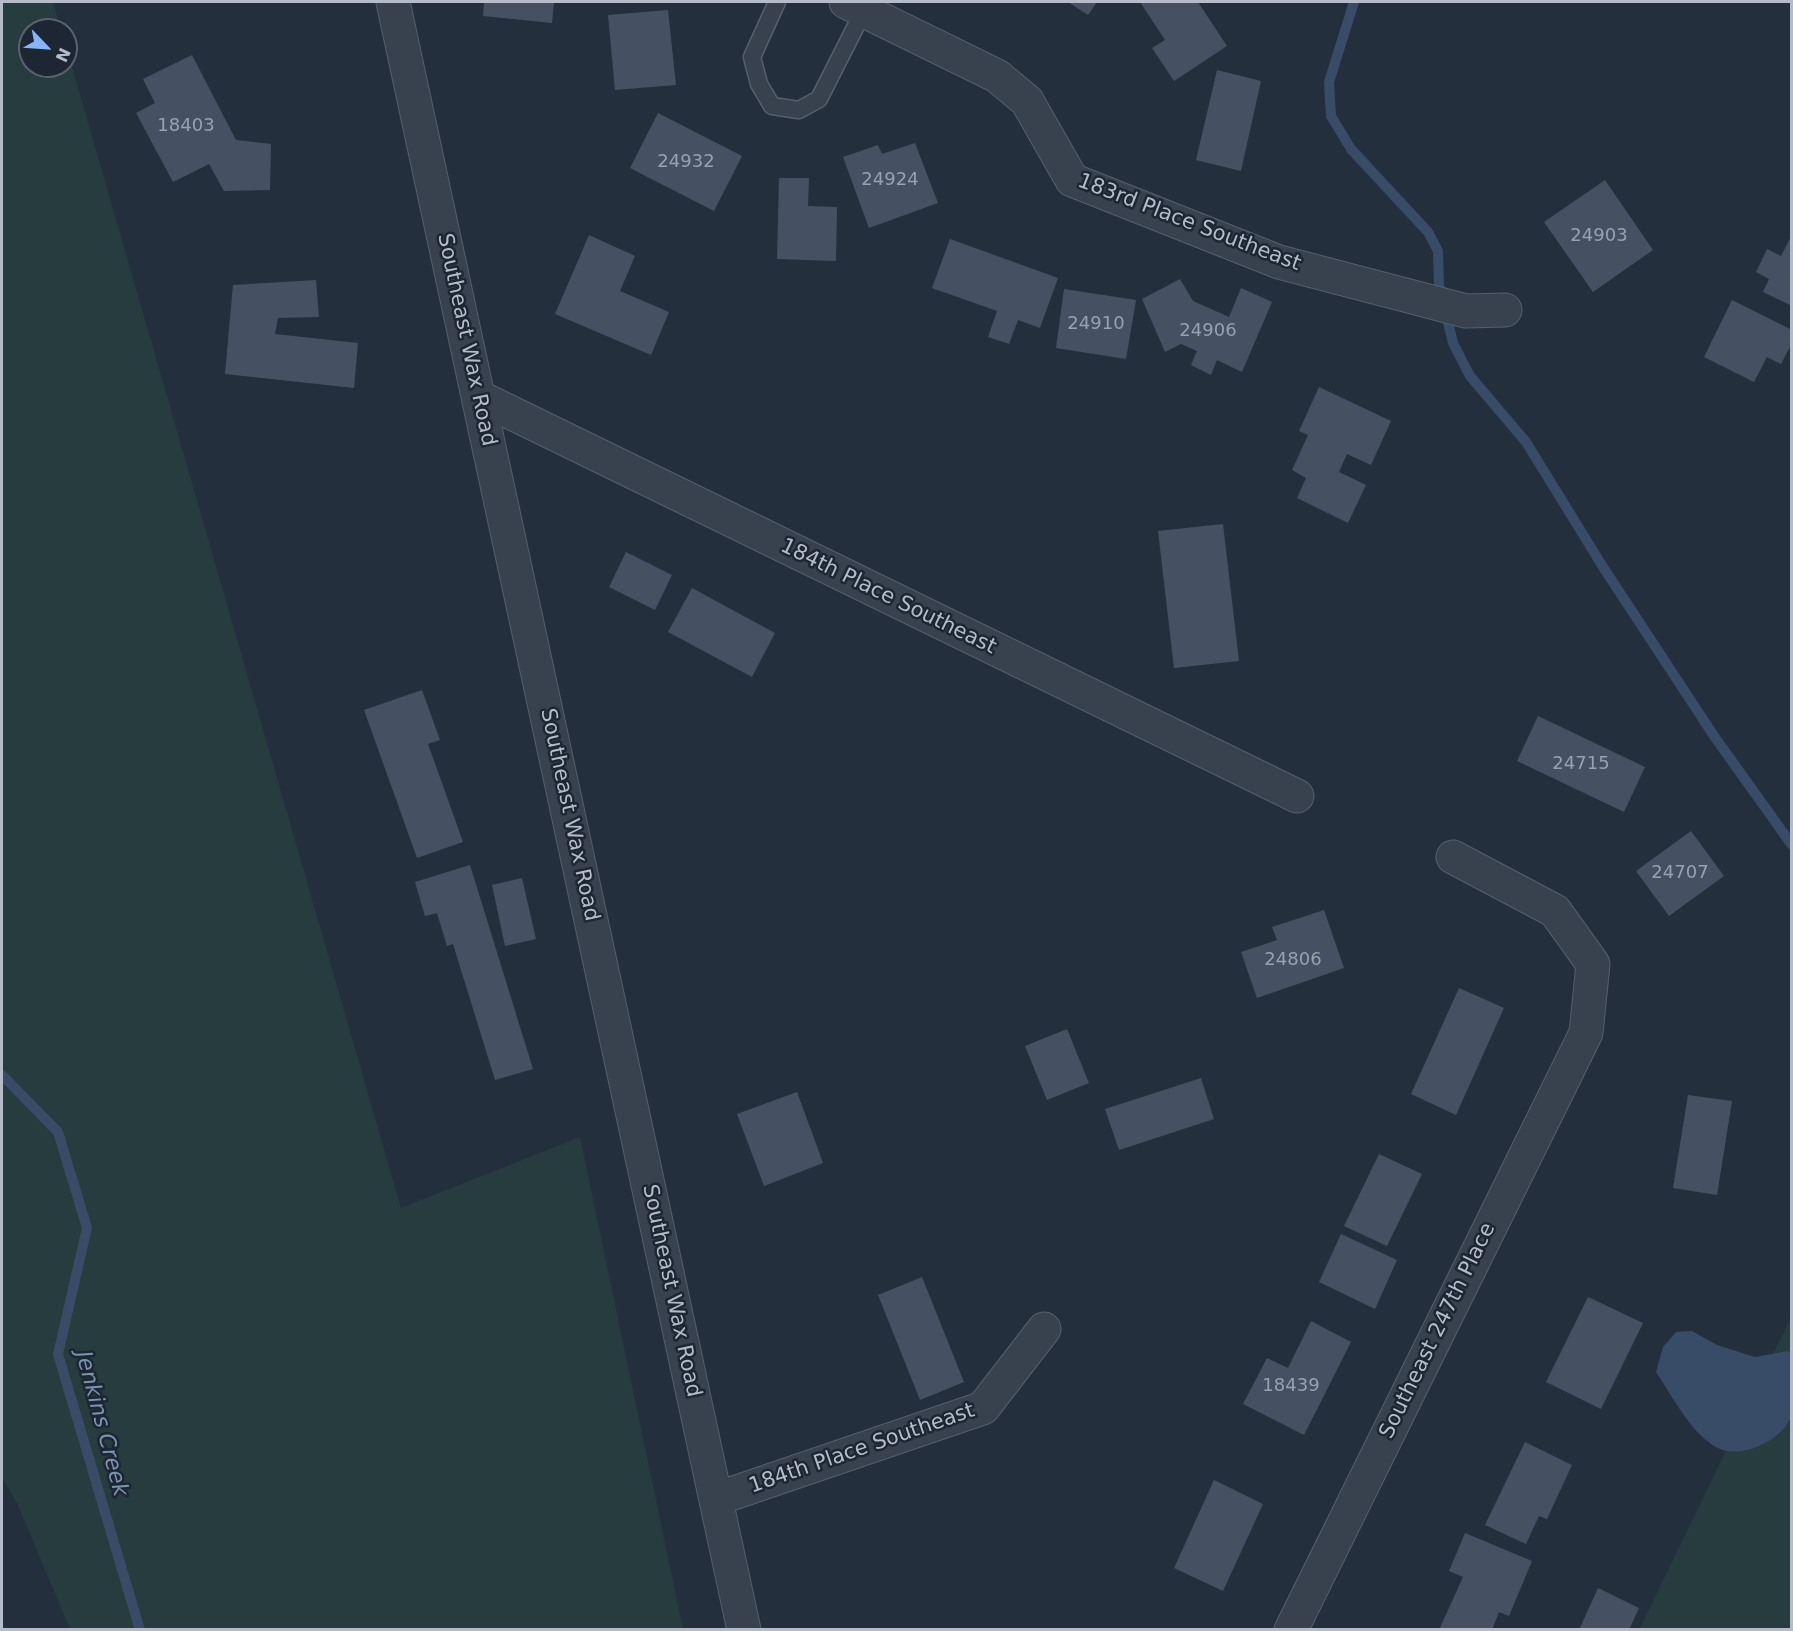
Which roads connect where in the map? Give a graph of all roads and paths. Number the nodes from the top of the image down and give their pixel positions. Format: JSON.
{"nodes":[{"id":1,"x":393,"y":2,"type":"edge"},
{"id":2,"x":777,"y":2,"type":"edge"},
{"id":3,"x":855,"y":6,"type":"edge"},
{"id":4,"x":1505,"y":310,"type":"dead end"},
{"id":5,"x":479,"y":397,"type":"junction"},
{"id":6,"x":1297,"y":796,"type":"dead end"},
{"id":7,"x":1453,"y":858,"type":"dead end"},
{"id":8,"x":1044,"y":1329,"type":"dead end"},
{"id":9,"x":716,"y":1499,"type":"junction"},
{"id":10,"x":744,"y":1629,"type":"edge"},
{"id":11,"x":1291,"y":1629,"type":"edge"}],
"edges":[{"from":1,"to":5,"type":"street","name":"Southeast Wax Road"},
{"from":2,"to":3,"type":"lane","name":"183rd Place Southeast"},
{"from":3,"to":4,"type":"street","name":"183rd Place Southeast"},
{"from":5,"to":6,"type":"street","name":"184th Place Southeast"},
{"from":5,"to":9,"type":"street","name":"Southeast Wax Road"},
{"from":7,"to":11,"type":"street","name":"Southeast 247th Place"},
{"from":8,"to":9,"type":"street","name":"184th Place Southeast"},
{"from":9,"to":10,"type":"street","name":"Southeast Wax Road"}]}
